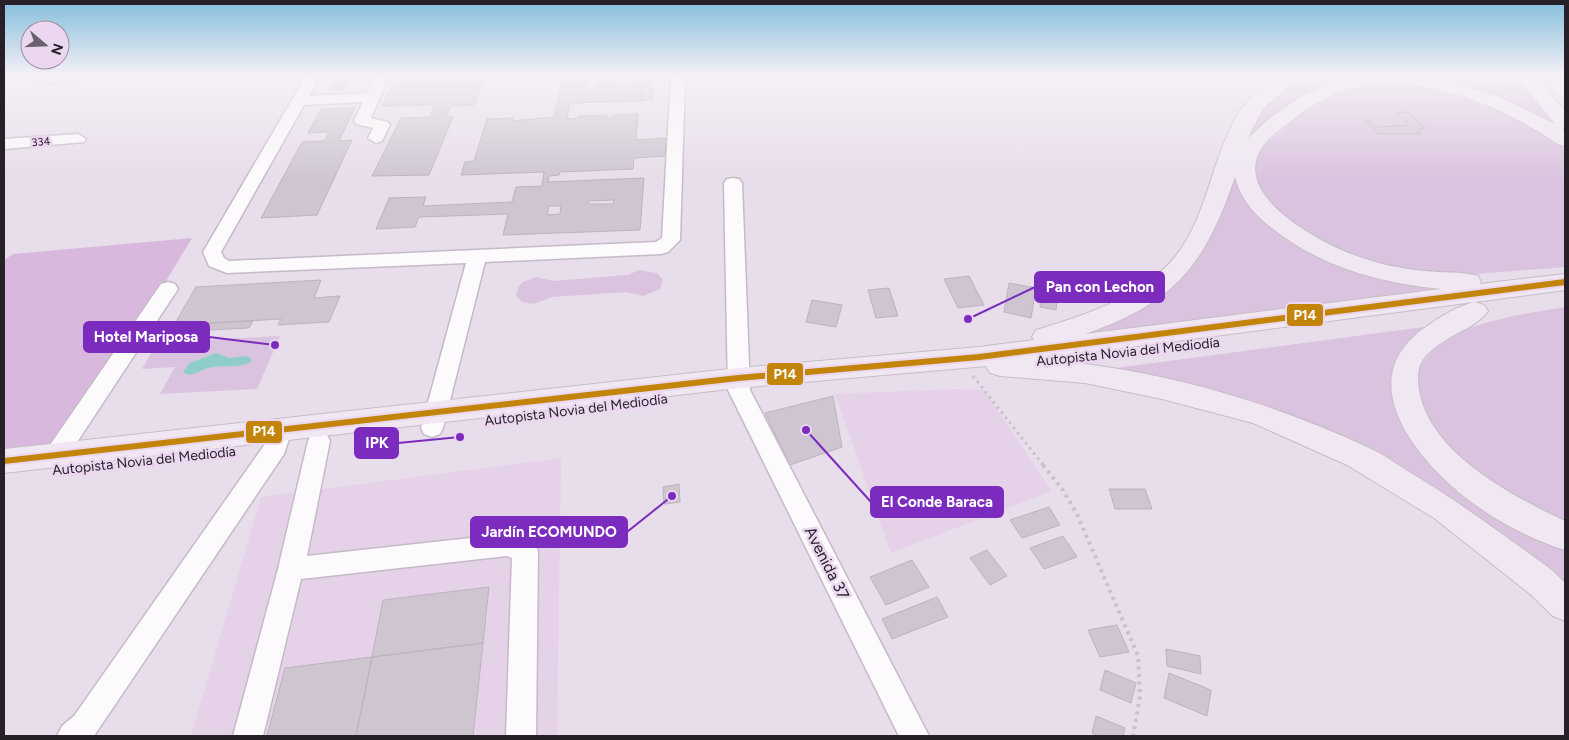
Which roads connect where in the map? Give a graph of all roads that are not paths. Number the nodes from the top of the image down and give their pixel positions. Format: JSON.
{"nodes":[{"id":1,"x":293,"y":111,"type":"edge"},
{"id":2,"x":366,"y":111,"type":"edge"},
{"id":3,"x":677,"y":111,"type":"edge"},
{"id":4,"x":1252,"y":111,"type":"edge"},
{"id":5,"x":1292,"y":111,"type":"edge"},
{"id":6,"x":1517,"y":111,"type":"edge"},
{"id":7,"x":1554,"y":111,"type":"edge"},
{"id":8,"x":1565,"y":123,"type":"edge"},
{"id":9,"x":376,"y":138,"type":"dead end"},
{"id":10,"x":78,"y":139,"type":"dead end"},
{"id":11,"x":1565,"y":140,"type":"edge"},
{"id":12,"x":4,"y":144,"type":"edge"},
{"id":13,"x":733,"y":183,"type":"dead end"},
{"id":14,"x":477,"y":257,"type":"junction"},
{"id":15,"x":1565,"y":278,"type":"edge"},
{"id":16,"x":1565,"y":282,"type":"edge"},
{"id":17,"x":168,"y":290,"type":"dead end"},
{"id":18,"x":1565,"y":298,"type":"edge"},
{"id":19,"x":1475,"y":312,"type":"junction"},
{"id":20,"x":982,"y":364,"type":"junction"},
{"id":21,"x":738,"y":384,"type":"junction"},
{"id":22,"x":434,"y":420,"type":"junction"},
{"id":23,"x":278,"y":439,"type":"junction"},
{"id":24,"x":319,"y":441,"type":"junction"},
{"id":25,"x":56,"y":455,"type":"junction"},
{"id":26,"x":4,"y":461,"type":"edge"},
{"id":27,"x":4,"y":476,"type":"edge"},
{"id":28,"x":1565,"y":536,"type":"edge"},
{"id":29,"x":291,"y":569,"type":"junction"},
{"id":30,"x":1565,"y":605,"type":"edge"},
{"id":31,"x":72,"y":736,"type":"edge"},
{"id":32,"x":248,"y":736,"type":"edge"},
{"id":33,"x":521,"y":736,"type":"edge"},
{"id":34,"x":914,"y":736,"type":"edge"}],
"edges":[{"from":1,"to":14,"type":"street"},
{"from":2,"to":9,"type":"street"},
{"from":3,"to":14,"type":"street"},
{"from":4,"to":20,"type":"highway"},
{"from":5,"to":15,"type":"highway"},
{"from":6,"to":11,"type":"highway"},
{"from":7,"to":8,"type":"highway"},
{"from":10,"to":12,"type":"street","name":"334"},
{"from":13,"to":21,"type":"street"},
{"from":14,"to":22,"type":"street"},
{"from":16,"to":20,"type":"highway","name":"Autopista Novia del Mediodía"},
{"from":17,"to":25,"type":"street"},
{"from":18,"to":19,"type":"highway","name":"Autopista Novia del Mediodía"},
{"from":19,"to":20,"type":"highway","name":"Autopista Novia del Mediodía"},
{"from":19,"to":28,"type":"highway"},
{"from":20,"to":21,"type":"highway","name":"Autopista Novia del Mediodía"},
{"from":20,"to":30,"type":"highway"},
{"from":21,"to":22,"type":"highway","name":"Autopista Novia del Mediodía"},
{"from":21,"to":34,"type":"street","name":"Avenida 37"},
{"from":22,"to":23,"type":"highway","name":"Autopista Novia del Mediodía"},
{"from":22,"to":24,"type":"highway","name":"Autopista Novia del Mediodía"},
{"from":23,"to":24,"type":"highway","name":"Autopista Novia del Mediodía"},
{"from":23,"to":25,"type":"highway","name":"Autopista Novia del Mediodía"},
{"from":23,"to":27,"type":"highway","name":"Autopista Novia del Mediodía"},
{"from":23,"to":31,"type":"street"},
{"from":24,"to":29,"type":"street"},
{"from":25,"to":26,"type":"highway","name":"Autopista Novia del Mediodía"},
{"from":29,"to":32,"type":"street"},
{"from":29,"to":33,"type":"street"}]}
